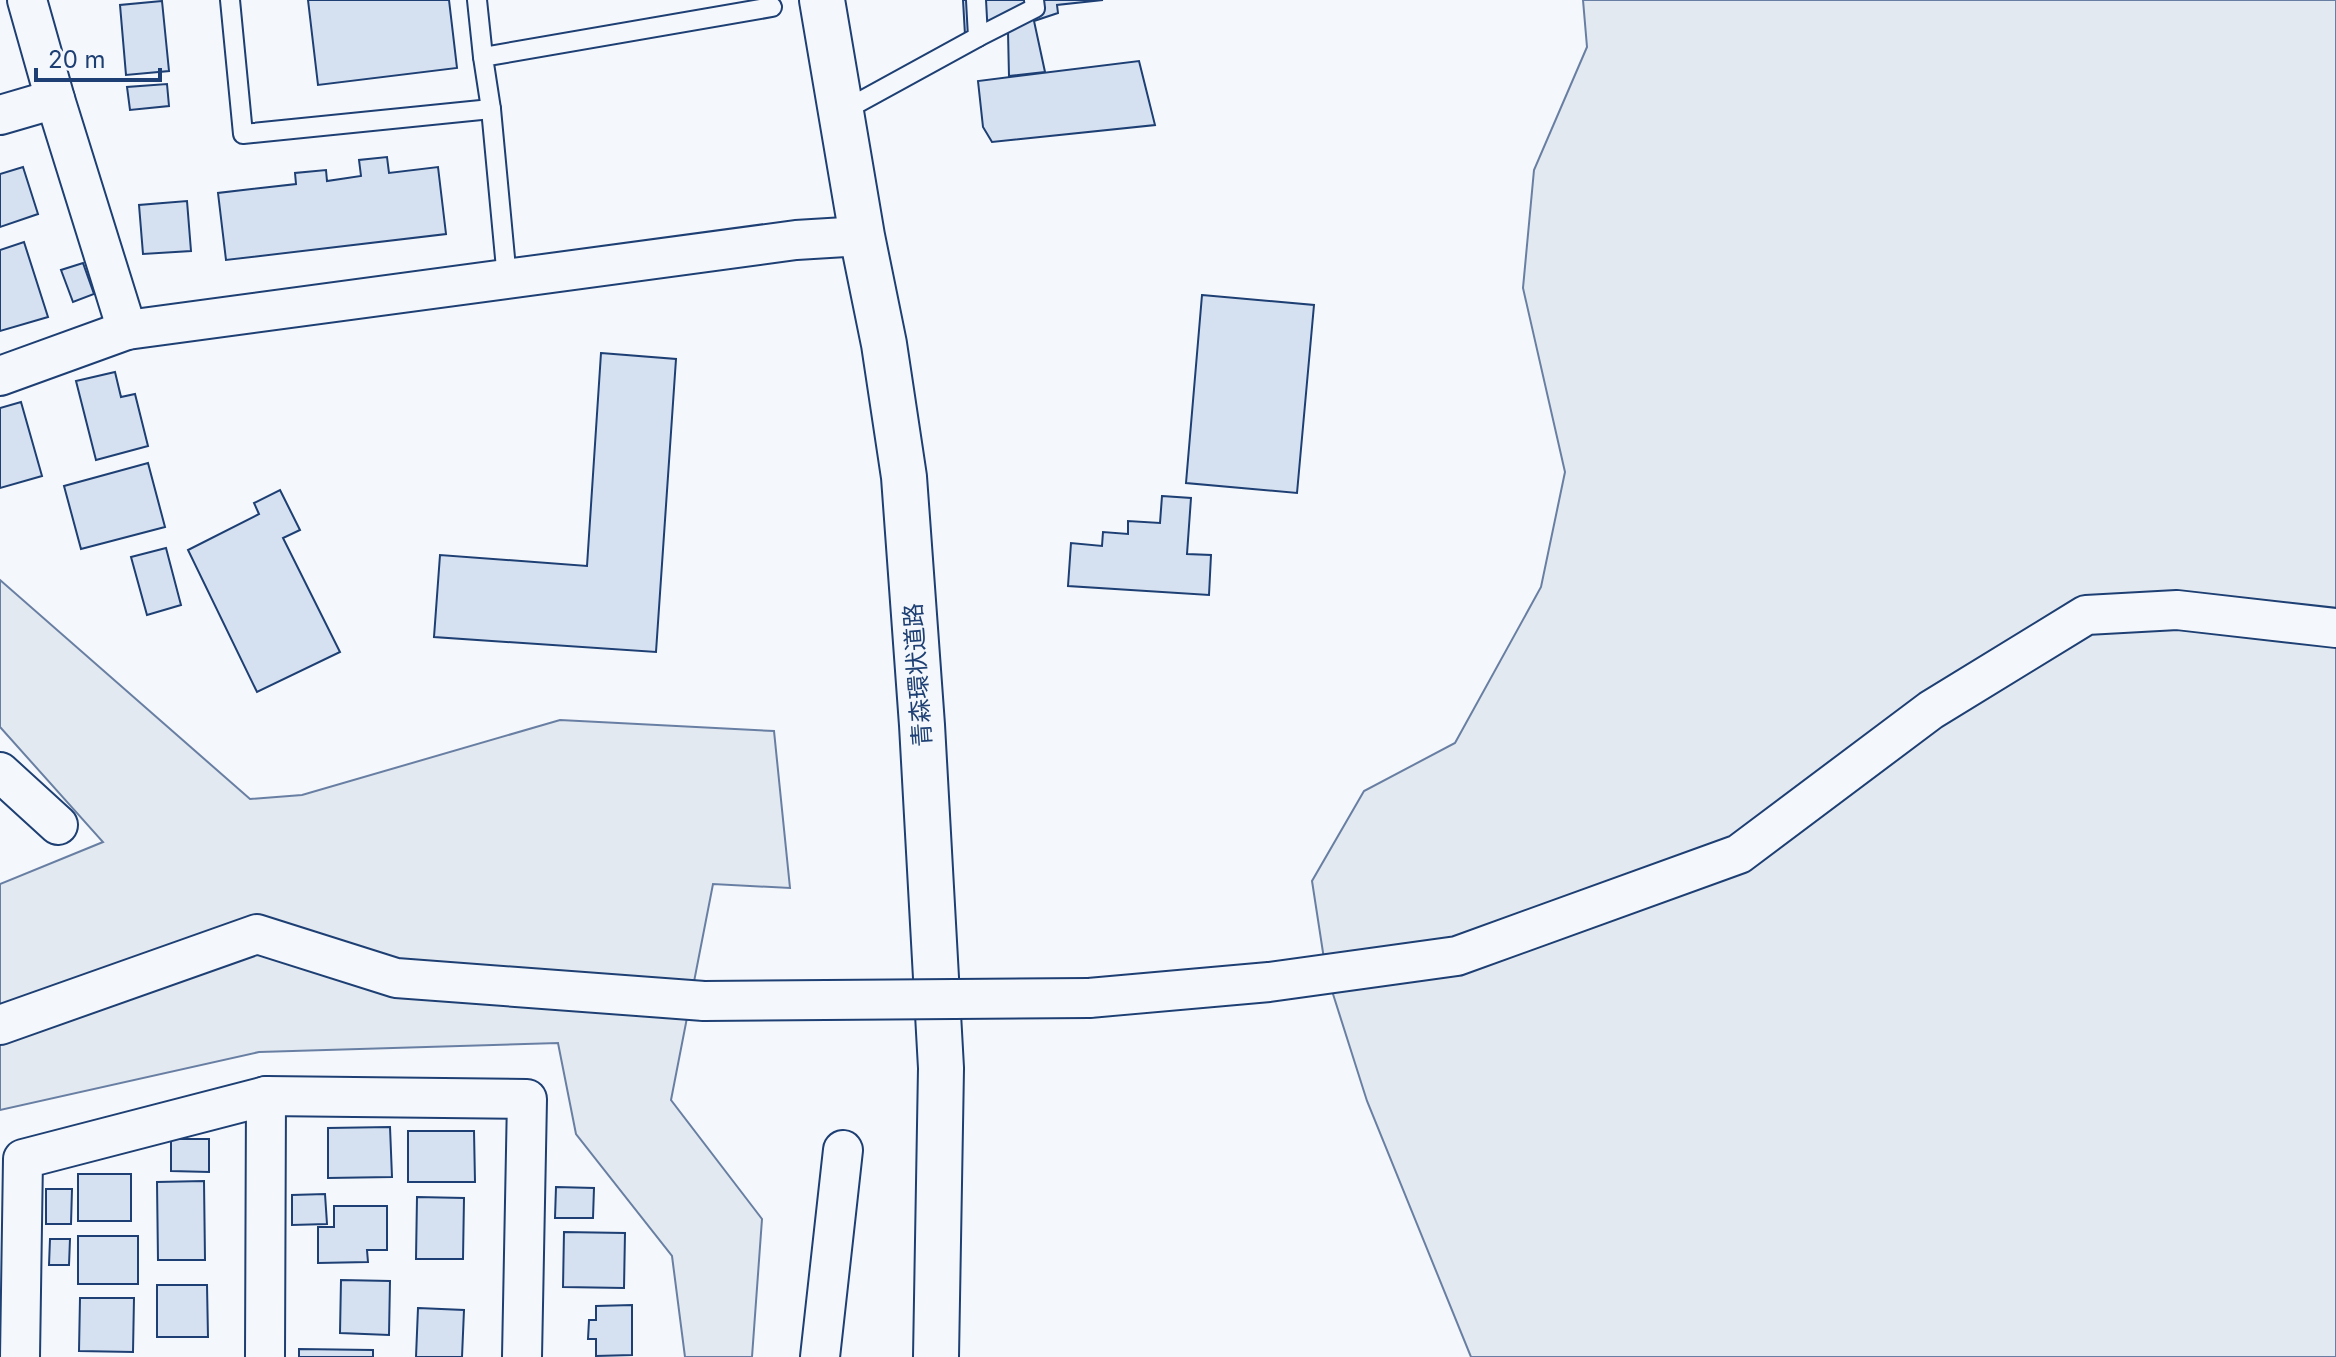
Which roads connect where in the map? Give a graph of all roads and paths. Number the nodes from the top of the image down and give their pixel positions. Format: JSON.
{"nodes":[{"id":1,"x":27,"y":0,"type":"edge"},
{"id":2,"x":230,"y":0,"type":"edge"},
{"id":3,"x":477,"y":0,"type":"edge"},
{"id":4,"x":822,"y":0,"type":"edge"},
{"id":5,"x":976,"y":0,"type":"edge"},
{"id":6,"x":1034,"y":0,"type":"edge"},
{"id":7,"x":772,"y":7,"type":"dead end"},
{"id":8,"x":978,"y":37,"type":"junction"},
{"id":9,"x":483,"y":57,"type":"junction"},
{"id":10,"x":55,"y":99,"type":"junction"},
{"id":11,"x":491,"y":109,"type":"junction"},
{"id":12,"x":843,"y":111,"type":"junction"},
{"id":13,"x":0,"y":115,"type":"edge"},
{"id":14,"x":862,"y":236,"type":"junction"},
{"id":15,"x":507,"y":279,"type":"junction"},
{"id":16,"x":127,"y":330,"type":"junction"},
{"id":17,"x":0,"y":376,"type":"edge"},
{"id":18,"x":2336,"y":628,"type":"edge"},
{"id":19,"x":0,"y":772,"type":"edge"},
{"id":20,"x":58,"y":825,"type":"dead end"},
{"id":21,"x":0,"y":1025,"type":"edge"},
{"id":22,"x":266,"y":1096,"type":"junction"},
{"id":23,"x":843,"y":1150,"type":"dead end"},
{"id":24,"x":20,"y":1357,"type":"edge"},
{"id":25,"x":265,"y":1357,"type":"edge"},
{"id":26,"x":522,"y":1357,"type":"edge"},
{"id":27,"x":820,"y":1357,"type":"edge"},
{"id":28,"x":936,"y":1357,"type":"edge"}],
"edges":[{"from":1,"to":10,"type":"street"},
{"from":2,"to":11,"type":"lane"},
{"from":3,"to":9,"type":"lane"},
{"from":4,"to":12,"type":"highway","name":"青森環状道路"},
{"from":5,"to":8,"type":"lane"},
{"from":6,"to":8,"type":"lane"},
{"from":7,"to":9,"type":"lane"},
{"from":8,"to":12,"type":"lane"},
{"from":9,"to":11,"type":"lane"},
{"from":10,"to":13,"type":"street"},
{"from":10,"to":16,"type":"street"},
{"from":11,"to":15,"type":"lane"},
{"from":12,"to":14,"type":"highway","name":"青森環状道路"},
{"from":14,"to":15,"type":"street"},
{"from":14,"to":28,"type":"highway","name":"青森環状道路"},
{"from":15,"to":16,"type":"street"},
{"from":16,"to":17,"type":"street"},
{"from":18,"to":21,"type":"street","bridge":true},
{"from":19,"to":20,"type":"street"},
{"from":22,"to":24,"type":"street"},
{"from":22,"to":25,"type":"street"},
{"from":22,"to":26,"type":"street"},
{"from":23,"to":27,"type":"street"}]}
